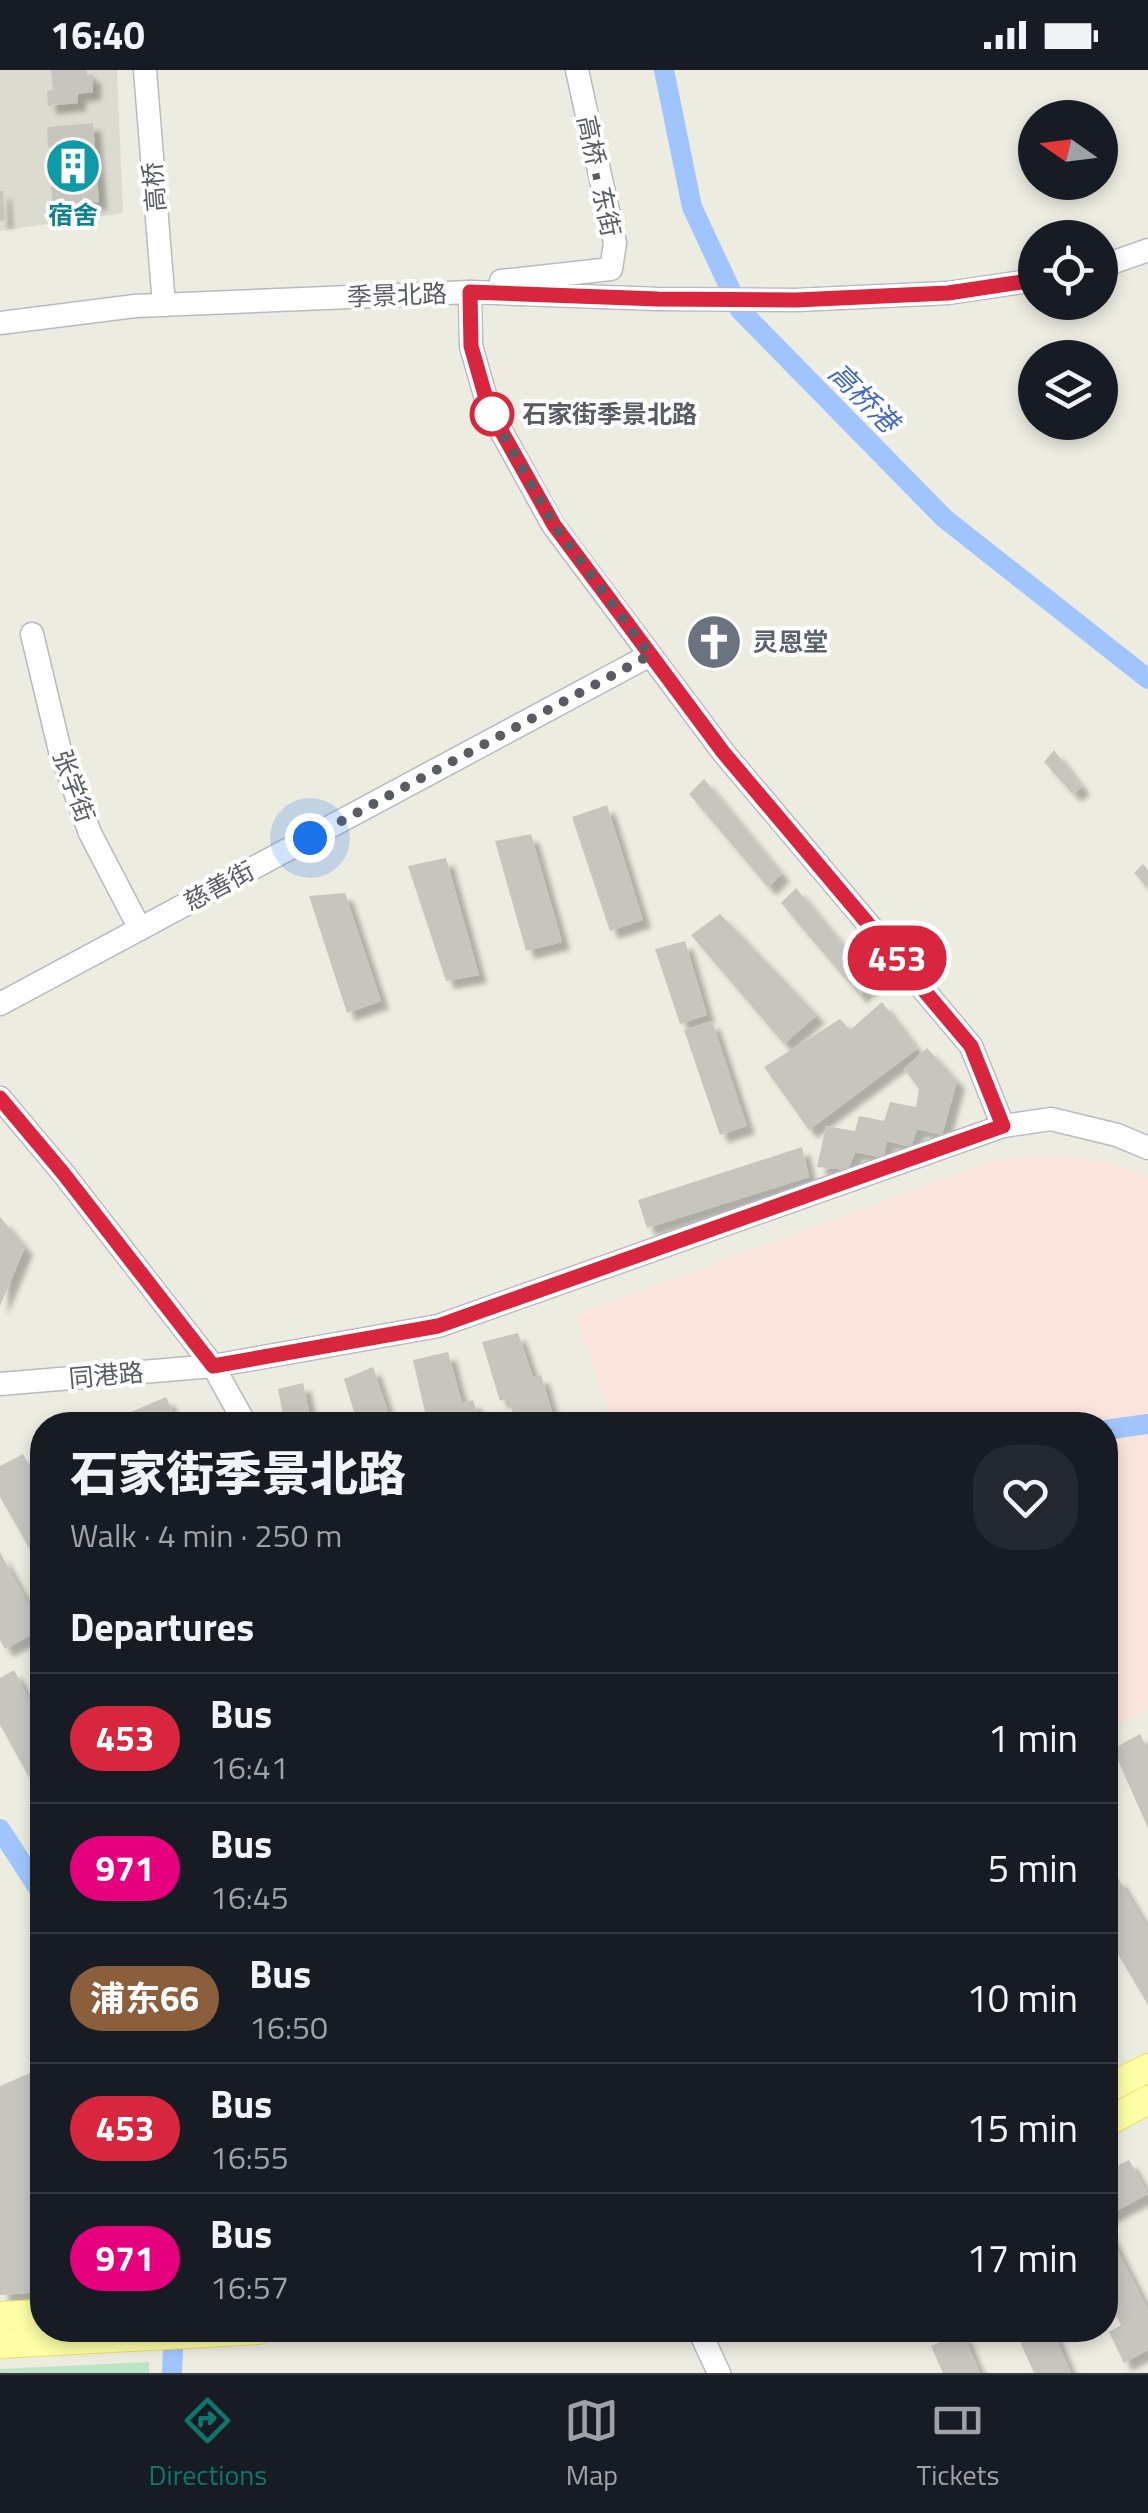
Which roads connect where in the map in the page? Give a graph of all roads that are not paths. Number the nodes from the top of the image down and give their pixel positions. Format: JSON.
{"nodes":[{"id":1,"x":145,"y":70,"type":"edge"},
{"id":2,"x":577,"y":70,"type":"edge"},
{"id":3,"x":1148,"y":250,"type":"edge"},
{"id":4,"x":1118,"y":261,"type":"edge"},
{"id":5,"x":1018,"y":283,"type":"edge"},
{"id":6,"x":477,"y":292,"type":"junction"},
{"id":7,"x":164,"y":304,"type":"junction"},
{"id":8,"x":0,"y":323,"type":"edge"},
{"id":9,"x":32,"y":634,"type":"dead end"},
{"id":10,"x":650,"y":655,"type":"junction"},
{"id":11,"x":140,"y":929,"type":"junction"},
{"id":12,"x":0,"y":1004,"type":"edge"},
{"id":13,"x":0,"y":1098,"type":"edge"},
{"id":14,"x":1003,"y":1126,"type":"junction"},
{"id":15,"x":1148,"y":1148,"type":"edge"},
{"id":16,"x":213,"y":1366,"type":"junction"},
{"id":17,"x":0,"y":1384,"type":"edge"},
{"id":18,"x":239,"y":1412,"type":"edge"},
{"id":19,"x":1148,"y":2068,"type":"edge"},
{"id":20,"x":1118,"y":2083,"type":"edge"},
{"id":21,"x":1148,"y":2100,"type":"edge"},
{"id":22,"x":1118,"y":2116,"type":"edge"},
{"id":23,"x":30,"y":2315,"type":"edge"},
{"id":24,"x":0,"y":2316,"type":"edge"},
{"id":25,"x":43,"y":2342,"type":"edge"},
{"id":26,"x":705,"y":2342,"type":"edge"},
{"id":27,"x":0,"y":2344,"type":"edge"},
{"id":28,"x":719,"y":2373,"type":"edge"}],
"edges":[{"from":1,"to":7,"type":"street","name":"高桥"},
{"from":2,"to":6,"type":"street","name":"高桥 • 东街"},
{"from":3,"to":4,"type":"street"},
{"from":5,"to":6,"type":"street","name":"季景北路"},
{"from":6,"to":7,"type":"street","name":"季景北路"},
{"from":6,"to":10,"type":"street"},
{"from":7,"to":8,"type":"street","name":"季景北路"},
{"from":9,"to":11,"type":"street","name":"张学街"},
{"from":10,"to":11,"type":"street","name":"慈善街"},
{"from":10,"to":14,"type":"street"},
{"from":11,"to":12,"type":"street","name":"慈善街"},
{"from":13,"to":16,"type":"street"},
{"from":14,"to":15,"type":"street","name":"同港路"},
{"from":14,"to":16,"type":"street","name":"同港路"},
{"from":16,"to":17,"type":"street","name":"同港路"},
{"from":16,"to":18,"type":"street"},
{"from":19,"to":20,"type":"main road"},
{"from":21,"to":22,"type":"main road"},
{"from":23,"to":24,"type":"main road"},
{"from":25,"to":27,"type":"main road"},
{"from":26,"to":28,"type":"street"}]}
